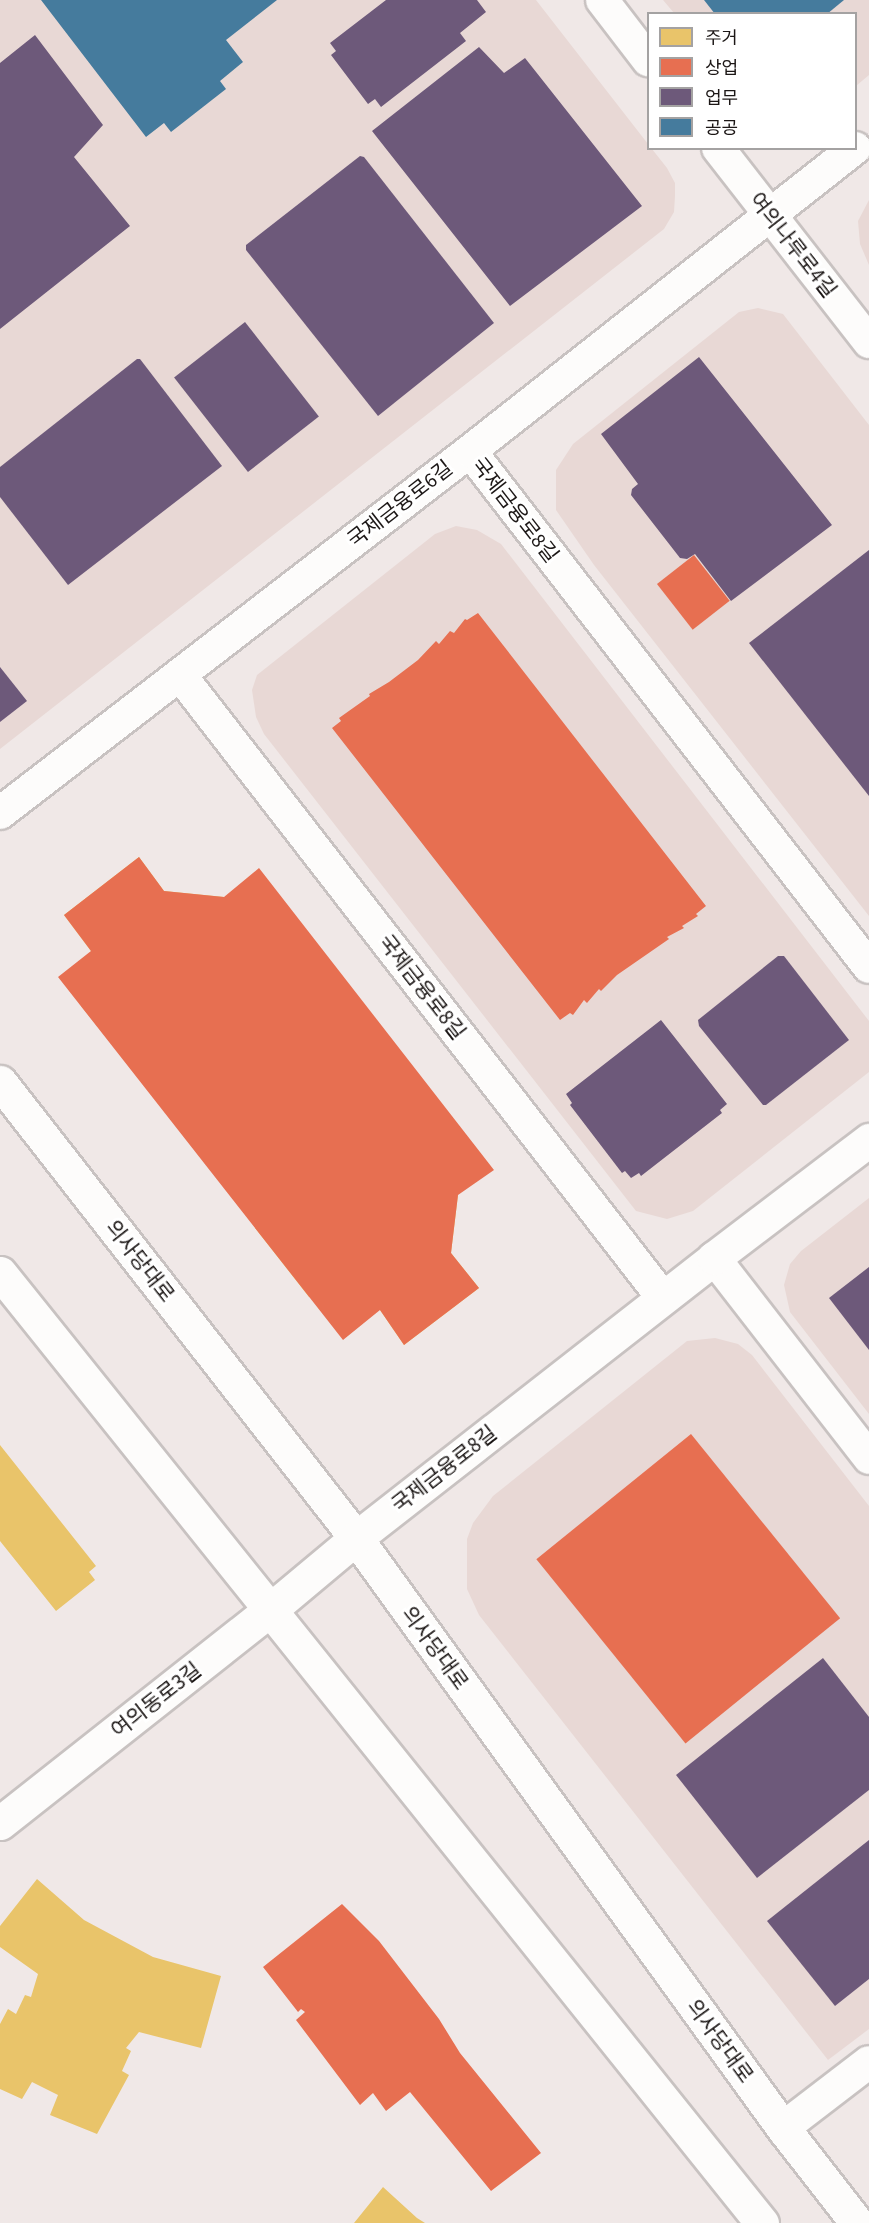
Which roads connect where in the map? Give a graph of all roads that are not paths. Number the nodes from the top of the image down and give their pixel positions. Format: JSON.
{"nodes":[{"id":1,"x":602,"y":0,"type":"edge"},
{"id":2,"x":647,"y":59,"type":"edge"},
{"id":3,"x":720,"y":150,"type":"edge"},
{"id":4,"x":852,"y":150,"type":"edge"},
{"id":5,"x":770,"y":215,"type":"junction"},
{"id":6,"x":869,"y":342,"type":"edge"},
{"id":7,"x":470,"y":451,"type":"junction"},
{"id":8,"x":180,"y":675,"type":"junction"},
{"id":9,"x":0,"y":813,"type":"edge"},
{"id":10,"x":869,"y":967,"type":"edge"},
{"id":11,"x":0,"y":1082,"type":"edge"},
{"id":12,"x":869,"y":1140,"type":"edge"},
{"id":13,"x":714,"y":1258,"type":"junction"},
{"id":14,"x":0,"y":1273,"type":"edge"},
{"id":15,"x":663,"y":1298,"type":"junction"},
{"id":16,"x":869,"y":1458,"type":"edge"},
{"id":17,"x":356,"y":1538,"type":"junction"},
{"id":18,"x":312,"y":1576,"type":"joint"},
{"id":19,"x":270,"y":1610,"type":"junction"},
{"id":20,"x":0,"y":1823,"type":"edge"},
{"id":21,"x":869,"y":2062,"type":"edge"},
{"id":22,"x":783,"y":2128,"type":"junction"},
{"id":23,"x":762,"y":2223,"type":"edge"},
{"id":24,"x":857,"y":2223,"type":"edge"}],
"edges":[{"from":1,"to":2,"type":"street"},
{"from":3,"to":5,"type":"street","name":"여의나루로4길"},
{"from":4,"to":5,"type":"street","name":"국제금융로6길"},
{"from":5,"to":6,"type":"street","name":"여의나루로4길"},
{"from":5,"to":7,"type":"street","name":"국제금융로6길"},
{"from":7,"to":8,"type":"street","name":"국제금융로6길"},
{"from":7,"to":10,"type":"street","name":"국제금융로8길"},
{"from":8,"to":9,"type":"street","name":"국제금융로6길"},
{"from":8,"to":15,"type":"street","name":"국제금융로8길"},
{"from":11,"to":17,"type":"main road","name":"의사당대로"},
{"from":12,"to":13,"type":"main road","name":"국제금융로8길"},
{"from":13,"to":15,"type":"main road","name":"국제금융로8길"},
{"from":13,"to":16,"type":"street"},
{"from":14,"to":19,"type":"main road"},
{"from":15,"to":17,"type":"main road","name":"국제금융로8길"},
{"from":17,"to":18,"type":"main road","name":"국제금융로8길"},
{"from":17,"to":22,"type":"main road","name":"의사당대로"},
{"from":18,"to":19,"type":"main road","name":"여의동로3길"},
{"from":19,"to":20,"type":"main road","name":"여의동로3길"},
{"from":19,"to":23,"type":"main road"},
{"from":21,"to":22,"type":"street"},
{"from":22,"to":24,"type":"main road","name":"의사당대로"}]}
